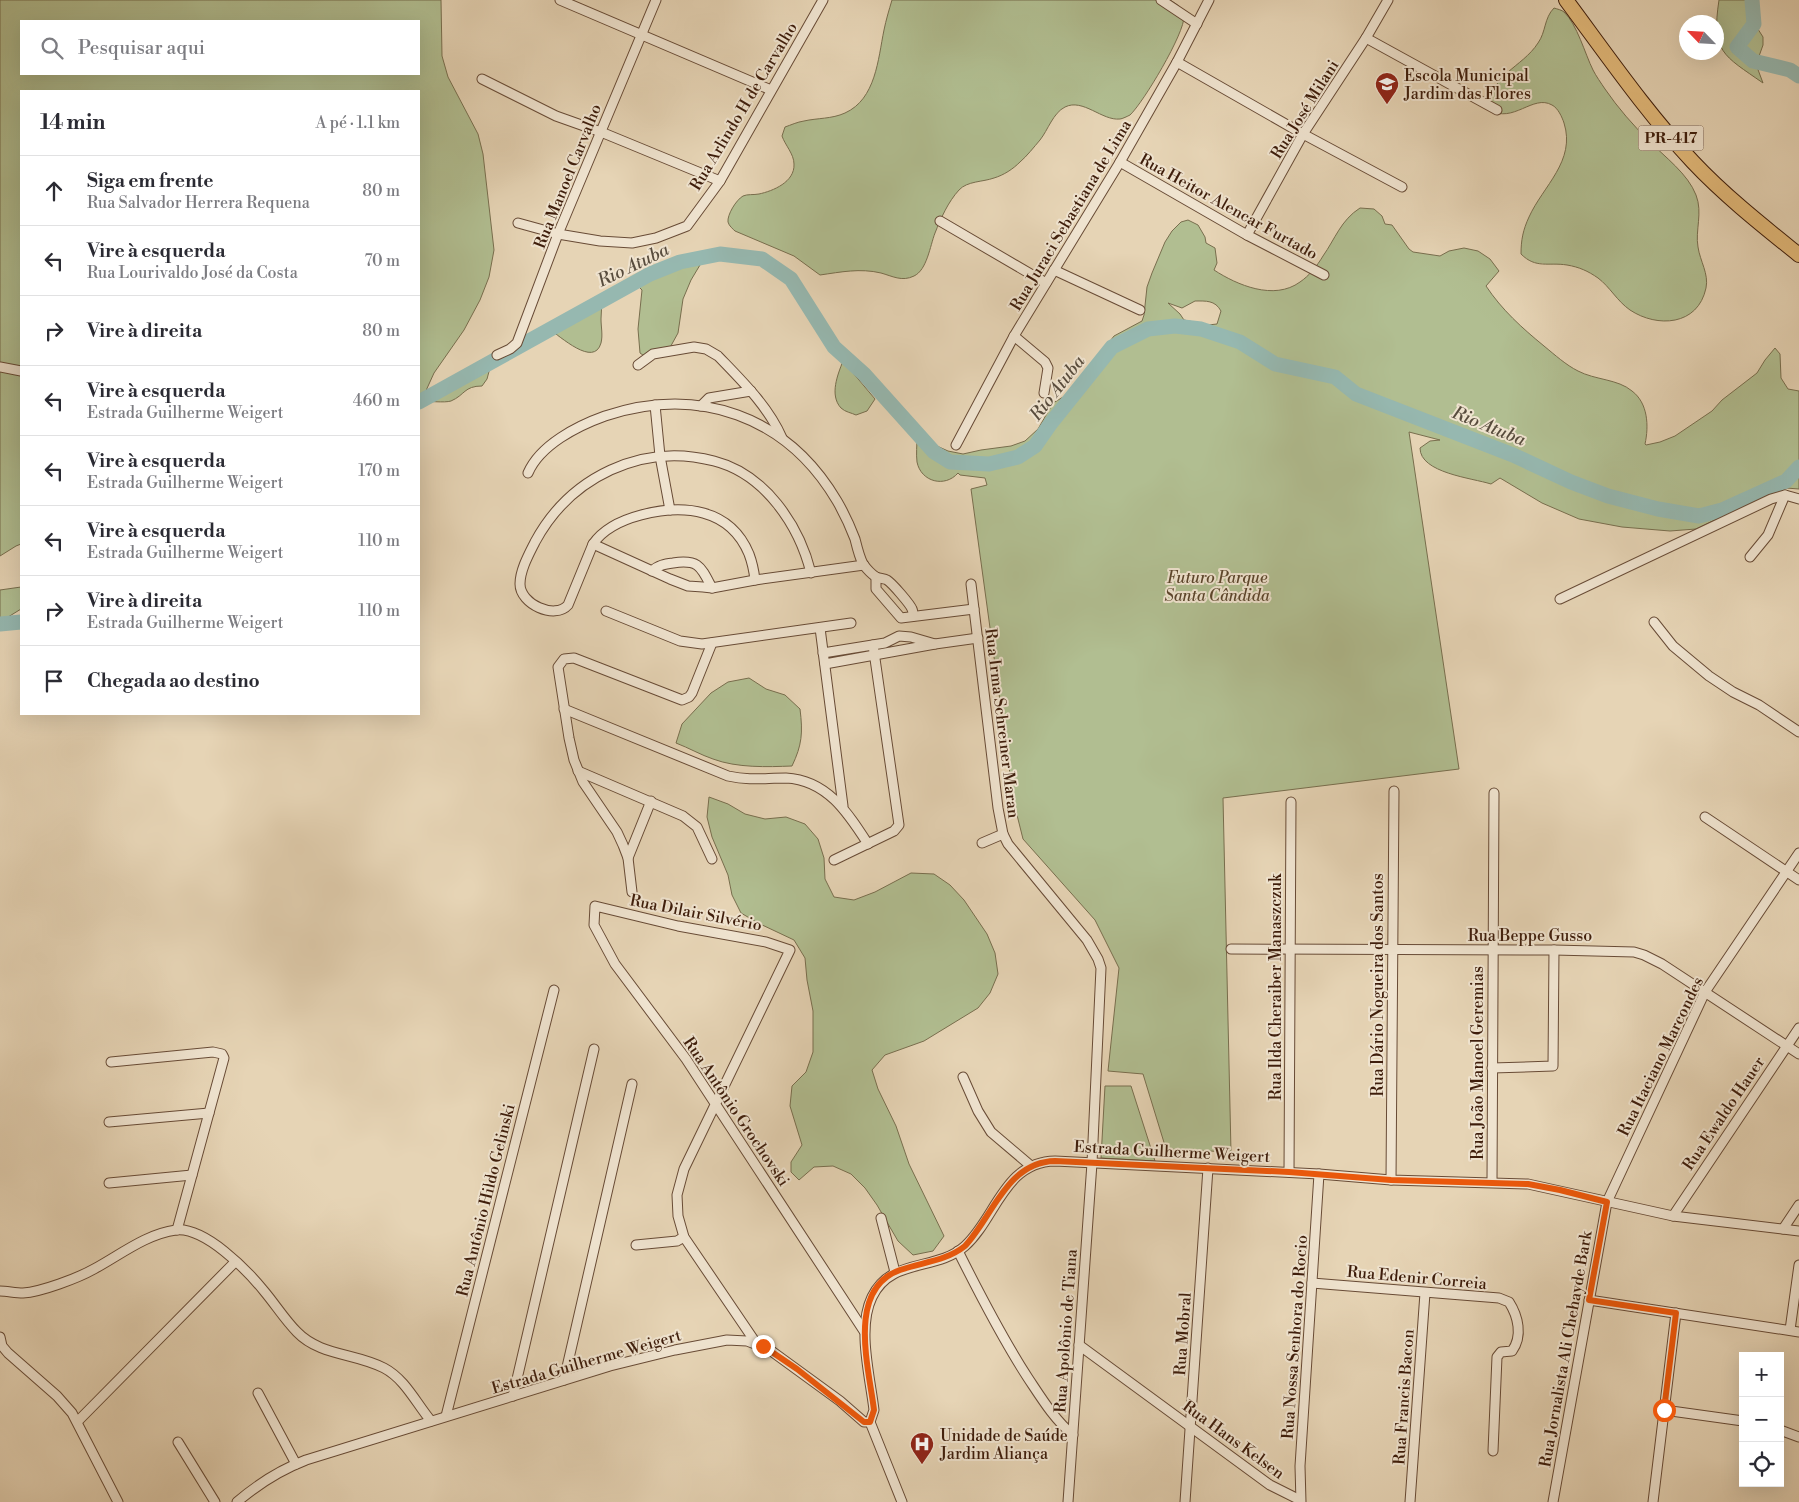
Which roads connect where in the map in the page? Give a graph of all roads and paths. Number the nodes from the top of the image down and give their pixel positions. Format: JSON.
{"nodes":[{"id":1,"x":560,"y":0,"type":"edge"},
{"id":2,"x":656,"y":0,"type":"edge"},
{"id":3,"x":824,"y":0,"type":"edge"},
{"id":4,"x":1161,"y":0,"type":"edge"},
{"id":5,"x":1209,"y":0,"type":"edge"},
{"id":6,"x":1388,"y":0,"type":"edge"},
{"id":7,"x":1566,"y":0,"type":"edge"},
{"id":8,"x":1197,"y":24,"type":"junction"},
{"id":9,"x":642,"y":34,"type":"junction"},
{"id":10,"x":1366,"y":38,"type":"junction"},
{"id":11,"x":1177,"y":62,"type":"junction"},
{"id":12,"x":482,"y":79,"type":"dead end"},
{"id":13,"x":771,"y":90,"type":"junction"},
{"id":14,"x":1497,"y":110,"type":"dead end"},
{"id":15,"x":601,"y":132,"type":"junction"},
{"id":16,"x":1303,"y":134,"type":"junction"},
{"id":17,"x":1120,"y":162,"type":"junction"},
{"id":18,"x":720,"y":181,"type":"junction"},
{"id":19,"x":1402,"y":187,"type":"dead end"},
{"id":20,"x":940,"y":221,"type":"dead end"},
{"id":21,"x":518,"y":223,"type":"dead end"},
{"id":22,"x":558,"y":234,"type":"junction"},
{"id":23,"x":1247,"y":235,"type":"junction"},
{"id":24,"x":1799,"y":255,"type":"edge"},
{"id":25,"x":1054,"y":270,"type":"junction"},
{"id":26,"x":1324,"y":276,"type":"dead end"},
{"id":27,"x":1046,"y":283,"type":"junction"},
{"id":28,"x":1140,"y":310,"type":"dead end"},
{"id":29,"x":1014,"y":336,"type":"junction"},
{"id":30,"x":497,"y":355,"type":"dead end"},
{"id":31,"x":638,"y":365,"type":"dead end"},
{"id":32,"x":0,"y":367,"type":"edge"},
{"id":33,"x":20,"y":371,"type":"edge"},
{"id":34,"x":751,"y":391,"type":"junction"},
{"id":35,"x":1044,"y":393,"type":"dead end"},
{"id":36,"x":655,"y":405,"type":"junction"},
{"id":37,"x":701,"y":406,"type":"junction"},
{"id":38,"x":782,"y":439,"type":"junction"},
{"id":39,"x":956,"y":446,"type":"dead end"},
{"id":40,"x":660,"y":456,"type":"junction"},
{"id":41,"x":528,"y":473,"type":"dead end"},
{"id":42,"x":1785,"y":495,"type":"junction"},
{"id":43,"x":1799,"y":498,"type":"edge"},
{"id":44,"x":670,"y":510,"type":"junction"},
{"id":45,"x":593,"y":544,"type":"junction"},
{"id":46,"x":1750,"y":557,"type":"dead end"},
{"id":47,"x":864,"y":564,"type":"junction"},
{"id":48,"x":652,"y":571,"type":"junction"},
{"id":49,"x":812,"y":573,"type":"junction"},
{"id":50,"x":876,"y":577,"type":"junction"},
{"id":51,"x":755,"y":580,"type":"junction"},
{"id":52,"x":971,"y":584,"type":"dead end"},
{"id":53,"x":712,"y":588,"type":"junction"},
{"id":54,"x":1560,"y":598,"type":"dead end"},
{"id":55,"x":974,"y":609,"type":"junction"},
{"id":56,"x":606,"y":610,"type":"dead end"},
{"id":57,"x":913,"y":616,"type":"junction"},
{"id":58,"x":1654,"y":622,"type":"dead end"},
{"id":59,"x":851,"y":623,"type":"dead end"},
{"id":60,"x":820,"y":628,"type":"junction"},
{"id":61,"x":905,"y":636,"type":"junction"},
{"id":62,"x":978,"y":638,"type":"junction"},
{"id":63,"x":712,"y":643,"type":"junction"},
{"id":64,"x":935,"y":644,"type":"junction"},
{"id":65,"x":874,"y":645,"type":"junction"},
{"id":66,"x":906,"y":651,"type":"junction"},
{"id":67,"x":823,"y":653,"type":"junction"},
{"id":68,"x":875,"y":656,"type":"junction"},
{"id":69,"x":825,"y":664,"type":"junction"},
{"id":70,"x":564,"y":708,"type":"junction"},
{"id":71,"x":1799,"y":732,"type":"edge"},
{"id":72,"x":578,"y":771,"type":"junction"},
{"id":73,"x":1394,"y":790,"type":"dead end"},
{"id":74,"x":1494,"y":793,"type":"dead end"},
{"id":75,"x":651,"y":801,"type":"junction"},
{"id":76,"x":1291,"y":802,"type":"dead end"},
{"id":77,"x":843,"y":806,"type":"junction"},
{"id":78,"x":1705,"y":817,"type":"dead end"},
{"id":79,"x":1003,"y":834,"type":"junction"},
{"id":80,"x":982,"y":843,"type":"dead end"},
{"id":81,"x":868,"y":844,"type":"junction"},
{"id":82,"x":1799,"y":853,"type":"edge"},
{"id":83,"x":628,"y":858,"type":"junction"},
{"id":84,"x":712,"y":859,"type":"dead end"},
{"id":85,"x":834,"y":860,"type":"dead end"},
{"id":86,"x":1787,"y":871,"type":"junction"},
{"id":87,"x":1799,"y":880,"type":"edge"},
{"id":88,"x":632,"y":892,"type":"dead end"},
{"id":89,"x":595,"y":906,"type":"joint"},
{"id":90,"x":1231,"y":950,"type":"dead end"},
{"id":91,"x":1290,"y":950,"type":"junction"},
{"id":92,"x":1393,"y":950,"type":"junction"},
{"id":93,"x":1493,"y":950,"type":"junction"},
{"id":94,"x":1554,"y":950,"type":"junction"},
{"id":95,"x":554,"y":990,"type":"dead end"},
{"id":96,"x":1705,"y":992,"type":"junction"},
{"id":97,"x":1799,"y":1028,"type":"edge"},
{"id":98,"x":1787,"y":1046,"type":"junction"},
{"id":99,"x":594,"y":1049,"type":"dead end"},
{"id":100,"x":1799,"y":1054,"type":"edge"},
{"id":101,"x":111,"y":1062,"type":"dead end"},
{"id":102,"x":1492,"y":1068,"type":"junction"},
{"id":103,"x":962,"y":1077,"type":"dead end"},
{"id":104,"x":632,"y":1084,"type":"dead end"},
{"id":105,"x":716,"y":1104,"type":"junction"},
{"id":106,"x":209,"y":1113,"type":"junction"},
{"id":107,"x":109,"y":1122,"type":"dead end"},
{"id":108,"x":1092,"y":1162,"type":"junction"},
{"id":109,"x":1031,"y":1166,"type":"junction"},
{"id":110,"x":1208,"y":1168,"type":"junction"},
{"id":111,"x":1289,"y":1172,"type":"junction"},
{"id":112,"x":1320,"y":1174,"type":"junction"},
{"id":113,"x":192,"y":1175,"type":"junction"},
{"id":114,"x":1391,"y":1180,"type":"junction"},
{"id":115,"x":109,"y":1182,"type":"dead end"},
{"id":116,"x":1492,"y":1182,"type":"junction"},
{"id":117,"x":1607,"y":1202,"type":"junction"},
{"id":118,"x":1799,"y":1205,"type":"edge"},
{"id":119,"x":1673,"y":1216,"type":"junction"},
{"id":120,"x":881,"y":1218,"type":"dead end"},
{"id":121,"x":1783,"y":1229,"type":"junction"},
{"id":122,"x":176,"y":1230,"type":"junction"},
{"id":123,"x":1799,"y":1231,"type":"edge"},
{"id":124,"x":684,"y":1237,"type":"junction"},
{"id":125,"x":636,"y":1245,"type":"dead end"},
{"id":126,"x":958,"y":1251,"type":"junction"},
{"id":127,"x":235,"y":1262,"type":"junction"},
{"id":128,"x":1799,"y":1265,"type":"edge"},
{"id":129,"x":895,"y":1272,"type":"junction"},
{"id":130,"x":1312,"y":1283,"type":"junction"},
{"id":131,"x":0,"y":1290,"type":"edge"},
{"id":132,"x":1425,"y":1293,"type":"junction"},
{"id":133,"x":1589,"y":1300,"type":"junction"},
{"id":134,"x":1676,"y":1313,"type":"junction"},
{"id":135,"x":864,"y":1331,"type":"junction"},
{"id":136,"x":1794,"y":1331,"type":"edge"},
{"id":137,"x":0,"y":1337,"type":"edge"},
{"id":138,"x":756,"y":1343,"type":"junction"},
{"id":139,"x":1079,"y":1345,"type":"junction"},
{"id":140,"x":564,"y":1380,"type":"junction"},
{"id":141,"x":258,"y":1393,"type":"dead end"},
{"id":142,"x":513,"y":1396,"type":"junction"},
{"id":143,"x":1664,"y":1410,"type":"junction"},
{"id":144,"x":446,"y":1416,"type":"junction"},
{"id":145,"x":1739,"y":1420,"type":"edge"},
{"id":146,"x":78,"y":1421,"type":"junction"},
{"id":147,"x":431,"y":1421,"type":"junction"},
{"id":148,"x":870,"y":1422,"type":"junction"},
{"id":149,"x":1190,"y":1427,"type":"junction"},
{"id":150,"x":1784,"y":1431,"type":"edge"},
{"id":151,"x":1073,"y":1436,"type":"junction"},
{"id":152,"x":1799,"y":1437,"type":"edge"},
{"id":153,"x":178,"y":1442,"type":"dead end"},
{"id":154,"x":1493,"y":1451,"type":"dead end"},
{"id":155,"x":296,"y":1464,"type":"junction"},
{"id":156,"x":241,"y":1501,"type":"edge"},
{"id":157,"x":1300,"y":1501,"type":"edge"},
{"id":158,"x":118,"y":1502,"type":"edge"},
{"id":159,"x":215,"y":1502,"type":"edge"},
{"id":160,"x":902,"y":1502,"type":"edge"},
{"id":161,"x":1068,"y":1502,"type":"edge"},
{"id":162,"x":1185,"y":1502,"type":"edge"},
{"id":163,"x":1410,"y":1502,"type":"edge"},
{"id":164,"x":1553,"y":1502,"type":"edge"},
{"id":165,"x":1653,"y":1502,"type":"edge"}],
"edges":[{"from":1,"to":9,"type":"street"},
{"from":2,"to":9,"type":"street","name":"Rua Manoel Carvalho"},
{"from":3,"to":13,"type":"street","name":"Rua Arlindo H de Carvalho"},
{"from":4,"to":8,"type":"street"},
{"from":5,"to":8,"type":"street","name":"Rua Juraci Sebastiana de Lima"},
{"from":6,"to":10,"type":"street","name":"Rua José Milani"},
{"from":7,"to":24,"type":"highway","number":"PR-417"},
{"from":8,"to":11,"type":"street","name":"Rua Juraci Sebastiana de Lima"},
{"from":9,"to":13,"type":"street"},
{"from":9,"to":15,"type":"street","name":"Rua Manoel Carvalho"},
{"from":10,"to":14,"type":"street"},
{"from":10,"to":16,"type":"street","name":"Rua José Milani"},
{"from":11,"to":16,"type":"street"},
{"from":11,"to":17,"type":"street","name":"Rua Juraci Sebastiana de Lima"},
{"from":12,"to":15,"type":"street"},
{"from":13,"to":18,"type":"street","name":"Rua Arlindo H de Carvalho"},
{"from":15,"to":18,"type":"street"},
{"from":15,"to":22,"type":"street","name":"Rua Manoel Carvalho"},
{"from":16,"to":19,"type":"street"},
{"from":16,"to":23,"type":"street","name":"Rua José Milani"},
{"from":17,"to":23,"type":"street","name":"Rua Heitor Alencar Furtado"},
{"from":17,"to":25,"type":"street","name":"Rua Juraci Sebastiana de Lima"},
{"from":18,"to":22,"type":"street","name":"Rua Arlindo H de Carvalho"},
{"from":20,"to":27,"type":"street"},
{"from":21,"to":22,"type":"street"},
{"from":22,"to":30,"type":"street","name":"Rua Manoel Carvalho"},
{"from":23,"to":26,"type":"street","name":"Rua Heitor Alencar Furtado"},
{"from":25,"to":27,"type":"street","name":"Rua Juraci Sebastiana de Lima"},
{"from":25,"to":28,"type":"street"},
{"from":27,"to":29,"type":"street","name":"Rua Juraci Sebastiana de Lima"},
{"from":29,"to":35,"type":"street"},
{"from":29,"to":39,"type":"street","name":"Rua Juraci Sebastiana de Lima"},
{"from":31,"to":34,"type":"street"},
{"from":32,"to":33,"type":"street"},
{"from":34,"to":37,"type":"street"},
{"from":34,"to":38,"type":"street"},
{"from":36,"to":37,"type":"street"},
{"from":36,"to":40,"type":"street"},
{"from":36,"to":41,"type":"street"},
{"from":37,"to":38,"type":"street"},
{"from":38,"to":47,"type":"street"},
{"from":40,"to":44,"type":"street"},
{"from":40,"to":45,"type":"street"},
{"from":40,"to":49,"type":"street"},
{"from":42,"to":43,"type":"street"},
{"from":42,"to":46,"type":"street"},
{"from":42,"to":54,"type":"street"},
{"from":44,"to":45,"type":"street"},
{"from":44,"to":51,"type":"street"},
{"from":45,"to":48,"type":"street"},
{"from":47,"to":49,"type":"street"},
{"from":47,"to":50,"type":"street"},
{"from":48,"to":53,"type":"street"},
{"from":48,"to":53,"type":"street"},
{"from":49,"to":51,"type":"street"},
{"from":50,"to":57,"type":"street"},
{"from":50,"to":57,"type":"street"},
{"from":51,"to":53,"type":"street"},
{"from":52,"to":55,"type":"street","name":"Rua Irma Schreiner Maran"},
{"from":55,"to":57,"type":"street"},
{"from":55,"to":62,"type":"street","name":"Rua Irma Schreiner Maran"},
{"from":56,"to":63,"type":"street"},
{"from":58,"to":71,"type":"street"},
{"from":59,"to":60,"type":"street"},
{"from":60,"to":63,"type":"street"},
{"from":60,"to":67,"type":"street"},
{"from":61,"to":64,"type":"street"},
{"from":61,"to":65,"type":"street"},
{"from":61,"to":66,"type":"street"},
{"from":62,"to":64,"type":"street"},
{"from":62,"to":79,"type":"street","name":"Rua Irma Schreiner Maran"},
{"from":63,"to":70,"type":"street"},
{"from":64,"to":66,"type":"street"},
{"from":65,"to":67,"type":"street"},
{"from":65,"to":68,"type":"street"},
{"from":66,"to":68,"type":"street"},
{"from":67,"to":69,"type":"street"},
{"from":68,"to":69,"type":"street"},
{"from":68,"to":81,"type":"street"},
{"from":69,"to":77,"type":"street"},
{"from":70,"to":72,"type":"street"},
{"from":70,"to":77,"type":"street"},
{"from":72,"to":75,"type":"street"},
{"from":72,"to":83,"type":"street"},
{"from":73,"to":92,"type":"street","name":"Rua Dário Nogueira dos Santos"},
{"from":74,"to":93,"type":"street","name":"Rua João Manoel Geremias"},
{"from":75,"to":83,"type":"street"},
{"from":75,"to":84,"type":"street"},
{"from":76,"to":91,"type":"street","name":"Rua Ilda Cheraiber Manaszczuk"},
{"from":77,"to":81,"type":"street"},
{"from":78,"to":86,"type":"street"},
{"from":79,"to":80,"type":"street"},
{"from":79,"to":108,"type":"street","name":"Rua Irma Schreiner Maran"},
{"from":81,"to":85,"type":"street"},
{"from":82,"to":86,"type":"street","name":"Rua Itaciano Marcondes"},
{"from":83,"to":88,"type":"street"},
{"from":86,"to":87,"type":"street"},
{"from":86,"to":96,"type":"street","name":"Rua Itaciano Marcondes"},
{"from":89,"to":105,"type":"street","name":"Rua Antônio Grochovski"},
{"from":89,"to":105,"type":"street","name":"Rua Dilair Silvério"},
{"from":90,"to":91,"type":"street","name":"Rua Beppe Gusso"},
{"from":91,"to":92,"type":"street","name":"Rua Beppe Gusso"},
{"from":91,"to":111,"type":"street","name":"Rua Ilda Cheraiber Manaszczuk"},
{"from":92,"to":93,"type":"street","name":"Rua Beppe Gusso"},
{"from":92,"to":114,"type":"street","name":"Rua Dário Nogueira dos Santos"},
{"from":93,"to":94,"type":"street","name":"Rua Beppe Gusso"},
{"from":93,"to":102,"type":"street","name":"Rua João Manoel Geremias"},
{"from":94,"to":96,"type":"street","name":"Rua Beppe Gusso"},
{"from":94,"to":102,"type":"street"},
{"from":95,"to":144,"type":"street","name":"Rua Antônio Hildo Gelinski"},
{"from":96,"to":98,"type":"street","name":"Rua Beppe Gusso"},
{"from":96,"to":117,"type":"street","name":"Rua Itaciano Marcondes"},
{"from":97,"to":98,"type":"street","name":"Rua Ewaldo Hauer"},
{"from":98,"to":100,"type":"street","name":"Rua Beppe Gusso"},
{"from":98,"to":119,"type":"street","name":"Rua Ewaldo Hauer"},
{"from":99,"to":142,"type":"street"},
{"from":101,"to":106,"type":"street"},
{"from":102,"to":116,"type":"street","name":"Rua João Manoel Geremias"},
{"from":103,"to":109,"type":"street"},
{"from":104,"to":140,"type":"street"},
{"from":105,"to":124,"type":"street"},
{"from":105,"to":135,"type":"street","name":"Rua Antônio Grochovski"},
{"from":106,"to":107,"type":"street"},
{"from":106,"to":113,"type":"street"},
{"from":108,"to":109,"type":"street","name":"Estrada Guilherme Weigert"},
{"from":108,"to":110,"type":"street","name":"Estrada Guilherme Weigert"},
{"from":108,"to":139,"type":"street","name":"Rua Apolônio de Tiana"},
{"from":109,"to":126,"type":"street","name":"Estrada Guilherme Weigert"},
{"from":110,"to":111,"type":"street","name":"Estrada Guilherme Weigert"},
{"from":110,"to":149,"type":"street","name":"Rua Mobral"},
{"from":111,"to":112,"type":"street","name":"Estrada Guilherme Weigert"},
{"from":112,"to":114,"type":"street","name":"Estrada Guilherme Weigert"},
{"from":112,"to":130,"type":"street","name":"Rua Nossa Senhora do Rocio"},
{"from":113,"to":115,"type":"street"},
{"from":113,"to":122,"type":"street"},
{"from":114,"to":116,"type":"street","name":"Estrada Guilherme Weigert"},
{"from":116,"to":117,"type":"street","name":"Estrada Guilherme Weigert"},
{"from":117,"to":119,"type":"street","name":"Estrada Guilherme Weigert"},
{"from":117,"to":133,"type":"street","name":"Rua Jornalista Ali Chehayde Bark"},
{"from":118,"to":121,"type":"street"},
{"from":119,"to":121,"type":"street","name":"Estrada Guilherme Weigert"},
{"from":120,"to":129,"type":"street"},
{"from":121,"to":123,"type":"street","name":"Estrada Guilherme Weigert"},
{"from":122,"to":127,"type":"street"},
{"from":122,"to":131,"type":"street"},
{"from":124,"to":125,"type":"street"},
{"from":124,"to":138,"type":"street"},
{"from":126,"to":129,"type":"street","name":"Estrada Guilherme Weigert"},
{"from":126,"to":151,"type":"street"},
{"from":127,"to":146,"type":"street"},
{"from":127,"to":147,"type":"street"},
{"from":128,"to":136,"type":"street"},
{"from":129,"to":135,"type":"street","name":"Estrada Guilherme Weigert"},
{"from":130,"to":132,"type":"street","name":"Rua Edenir Correia"},
{"from":130,"to":157,"type":"street","name":"Rua Nossa Senhora do Rocio"},
{"from":132,"to":154,"type":"street","name":"Rua Edenir Correia"},
{"from":132,"to":163,"type":"street","name":"Rua Francis Bacon"},
{"from":133,"to":134,"type":"street"},
{"from":133,"to":164,"type":"street","name":"Rua Jornalista Ali Chehayde Bark"},
{"from":134,"to":136,"type":"street"},
{"from":134,"to":143,"type":"street"},
{"from":135,"to":148,"type":"street","name":"Estrada Guilherme Weigert"},
{"from":137,"to":146,"type":"street"},
{"from":138,"to":140,"type":"street","name":"Estrada Guilherme Weigert"},
{"from":138,"to":148,"type":"street","name":"Estrada Guilherme Weigert"},
{"from":139,"to":149,"type":"street","name":"Rua Hans Kelsen"},
{"from":139,"to":151,"type":"street","name":"Rua Apolônio de Tiana"},
{"from":140,"to":142,"type":"street","name":"Estrada Guilherme Weigert"},
{"from":141,"to":155,"type":"street"},
{"from":142,"to":144,"type":"street","name":"Estrada Guilherme Weigert"},
{"from":143,"to":145,"type":"street"},
{"from":143,"to":165,"type":"street"},
{"from":144,"to":147,"type":"street","name":"Estrada Guilherme Weigert"},
{"from":146,"to":158,"type":"street"},
{"from":147,"to":155,"type":"street","name":"Estrada Guilherme Weigert"},
{"from":148,"to":160,"type":"street"},
{"from":149,"to":157,"type":"street","name":"Rua Hans Kelsen"},
{"from":149,"to":162,"type":"street","name":"Rua Mobral"},
{"from":150,"to":152,"type":"street"},
{"from":151,"to":161,"type":"street","name":"Rua Apolônio de Tiana"},
{"from":153,"to":159,"type":"street"},
{"from":155,"to":156,"type":"street","name":"Estrada Guilherme Weigert"}]}
